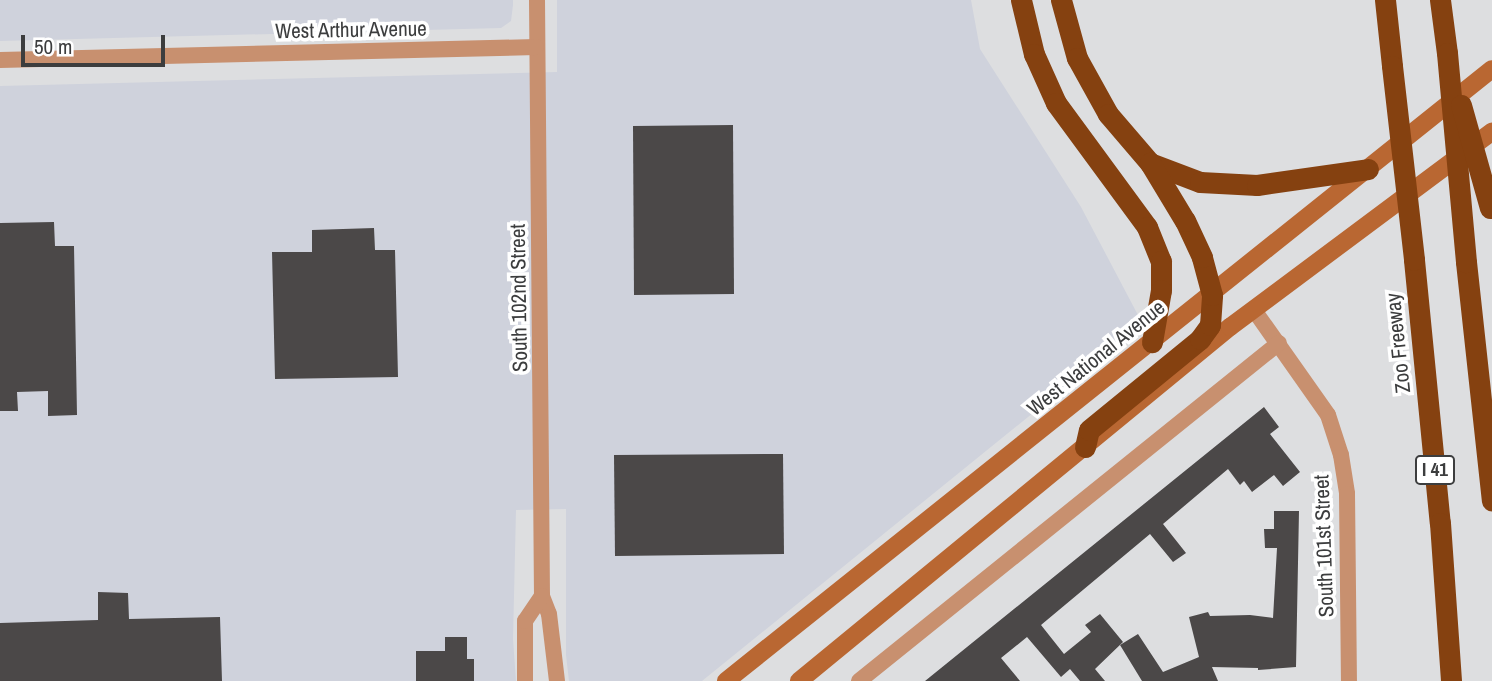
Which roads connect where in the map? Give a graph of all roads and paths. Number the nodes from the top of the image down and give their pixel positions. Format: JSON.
{"nodes":[{"id":1,"x":537,"y":0,"type":"edge"},
{"id":2,"x":1021,"y":0,"type":"edge"},
{"id":3,"x":1061,"y":0,"type":"edge"},
{"id":4,"x":1377,"y":0,"type":"edge"},
{"id":5,"x":1385,"y":0,"type":"edge"},
{"id":6,"x":1440,"y":0,"type":"edge"},
{"id":7,"x":1388,"y":26,"type":"junction"},
{"id":8,"x":536,"y":47,"type":"junction"},
{"id":9,"x":1447,"y":53,"type":"junction"},
{"id":10,"x":0,"y":60,"type":"edge"},
{"id":11,"x":1492,"y":69,"type":"edge"},
{"id":12,"x":1492,"y":132,"type":"edge"},
{"id":13,"x":1150,"y":163,"type":"junction"},
{"id":14,"x":1368,"y":169,"type":"junction"},
{"id":15,"x":1491,"y":215,"type":"edge"},
{"id":16,"x":1212,"y":295,"type":"junction"},
{"id":17,"x":1254,"y":310,"type":"junction"},
{"id":18,"x":1152,"y":342,"type":"junction"},
{"id":19,"x":1279,"y":344,"type":"junction"},
{"id":20,"x":1085,"y":447,"type":"junction"},
{"id":21,"x":1492,"y":500,"type":"edge"},
{"id":22,"x":542,"y":596,"type":"junction"},
{"id":23,"x":525,"y":681,"type":"edge"},
{"id":24,"x":558,"y":681,"type":"edge"},
{"id":25,"x":726,"y":681,"type":"edge"},
{"id":26,"x":799,"y":681,"type":"edge"},
{"id":27,"x":859,"y":681,"type":"edge"},
{"id":28,"x":1349,"y":681,"type":"edge"},
{"id":29,"x":1451,"y":681,"type":"edge"}],
"edges":[{"from":1,"to":8,"type":"street","name":"South 102nd Street"},
{"from":2,"to":18,"type":"highway"},
{"from":3,"to":13,"type":"highway"},
{"from":4,"to":7,"type":"highway"},
{"from":5,"to":7,"type":"highway","name":"Zoo Freeway","number":"I 41"},
{"from":6,"to":9,"type":"highway"},
{"from":7,"to":29,"type":"highway","name":"Zoo Freeway","number":"I 41","bridge":true},
{"from":8,"to":10,"type":"street","name":"West Arthur Avenue"},
{"from":8,"to":22,"type":"street","name":"South 102nd Street"},
{"from":9,"to":15,"type":"highway","bridge":true},
{"from":9,"to":21,"type":"highway","bridge":true},
{"from":11,"to":14,"type":"main road","name":"West National Avenue"},
{"from":12,"to":17,"type":"main road"},
{"from":13,"to":14,"type":"highway"},
{"from":13,"to":16,"type":"highway"},
{"from":14,"to":16,"type":"main road","name":"West National Avenue"},
{"from":16,"to":18,"type":"main road","name":"West National Avenue"},
{"from":16,"to":20,"type":"highway"},
{"from":17,"to":19,"type":"street","name":"South 101st Street"},
{"from":17,"to":20,"type":"main road"},
{"from":18,"to":25,"type":"main road","name":"West National Avenue"},
{"from":19,"to":27,"type":"street"},
{"from":19,"to":28,"type":"street","name":"South 101st Street"},
{"from":20,"to":26,"type":"main road"},
{"from":22,"to":23,"type":"street"},
{"from":22,"to":24,"type":"street","name":"South 102nd Street"}]}
